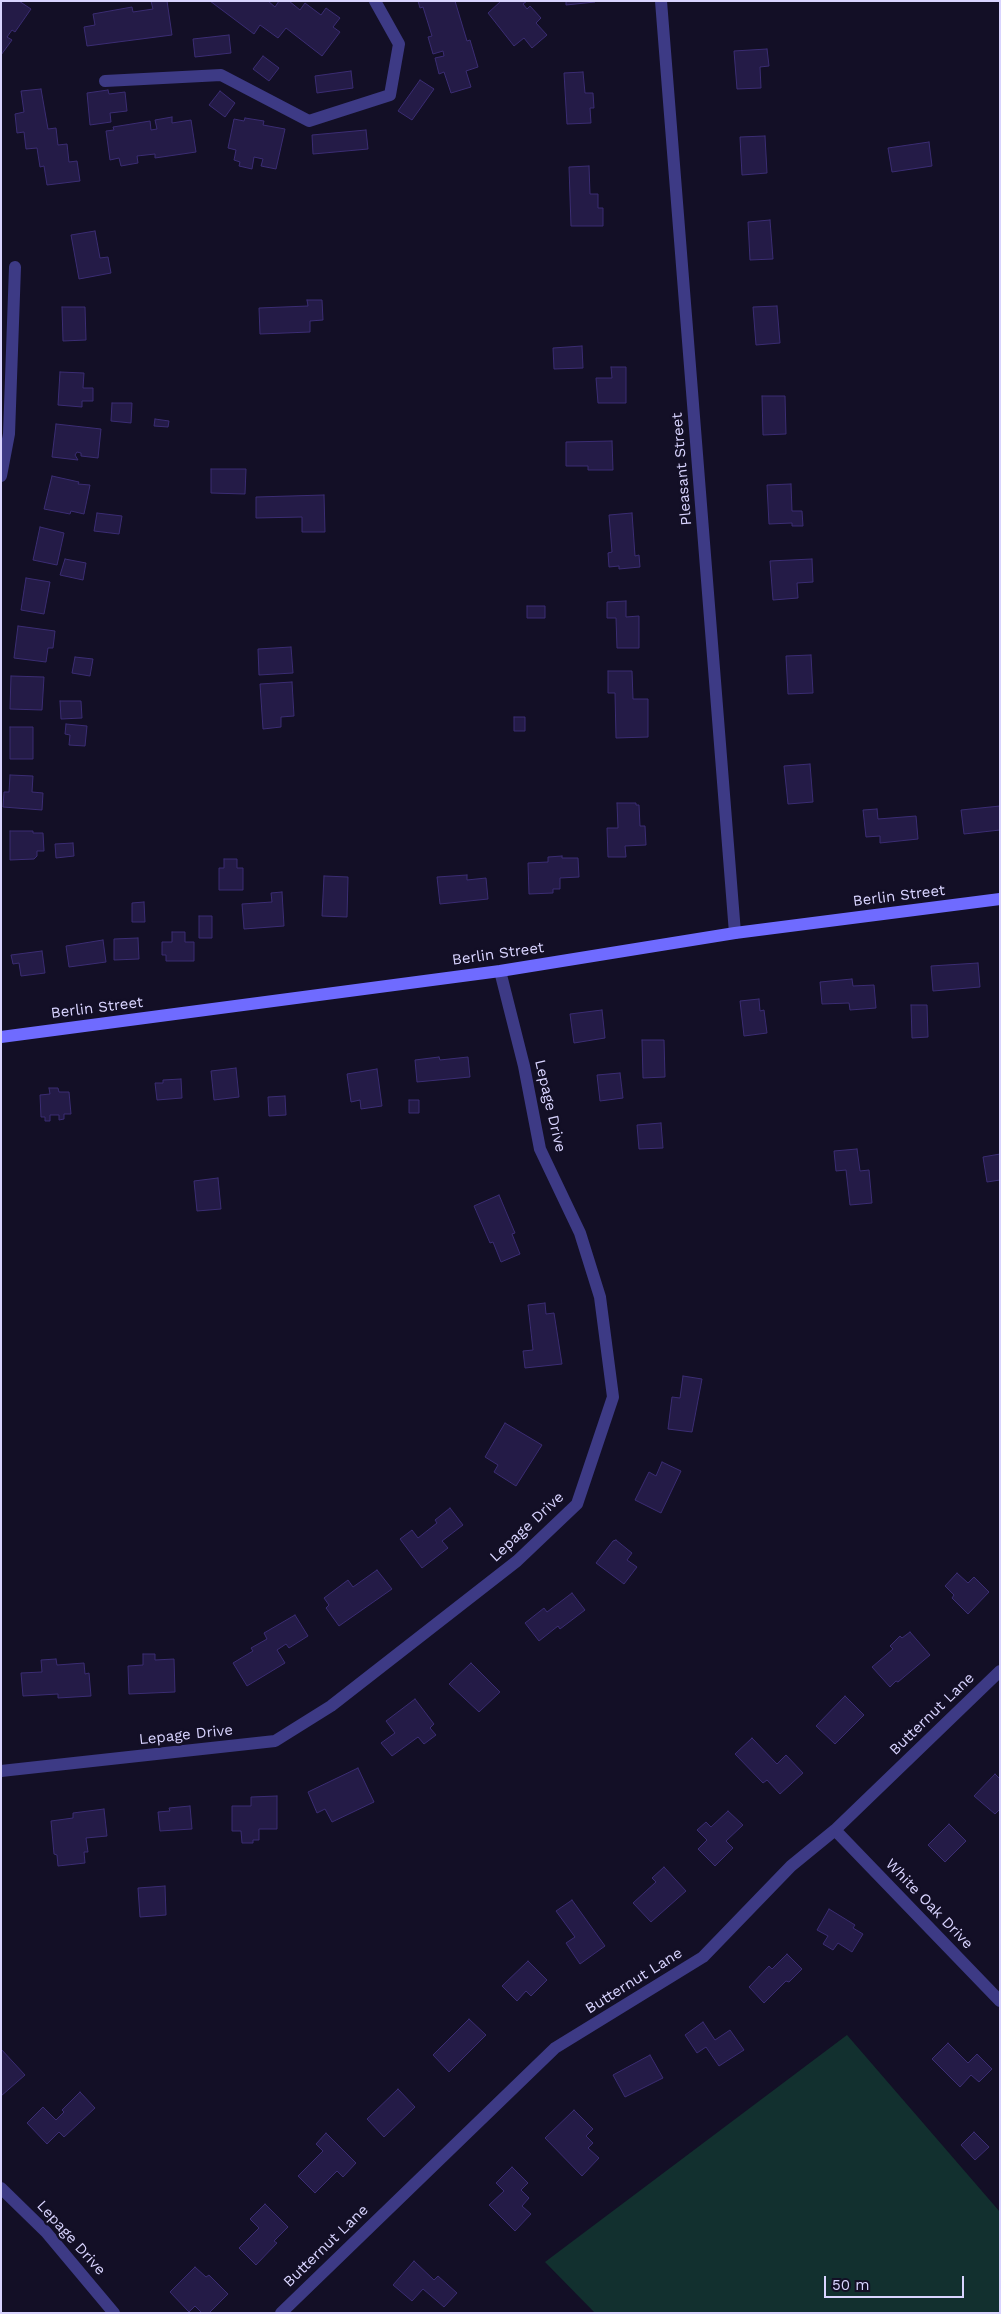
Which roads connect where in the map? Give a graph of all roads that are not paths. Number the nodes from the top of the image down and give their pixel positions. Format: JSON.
{"nodes":[{"id":1,"x":375,"y":1,"type":"edge"},
{"id":2,"x":662,"y":1,"type":"edge"},
{"id":3,"x":105,"y":81,"type":"dead end"},
{"id":4,"x":15,"y":267,"type":"dead end"},
{"id":5,"x":1,"y":476,"type":"edge"},
{"id":6,"x":1000,"y":899,"type":"edge"},
{"id":7,"x":735,"y":933,"type":"junction"},
{"id":8,"x":500,"y":971,"type":"junction"},
{"id":9,"x":1,"y":1037,"type":"edge"},
{"id":10,"x":1000,"y":1671,"type":"edge"},
{"id":11,"x":1,"y":1771,"type":"edge"},
{"id":12,"x":835,"y":1830,"type":"junction"},
{"id":13,"x":1000,"y":2001,"type":"edge"},
{"id":14,"x":1,"y":2188,"type":"edge"},
{"id":15,"x":114,"y":2313,"type":"edge"},
{"id":16,"x":281,"y":2313,"type":"edge"}],
"edges":[{"from":1,"to":3,"type":"street"},
{"from":2,"to":7,"type":"street","name":"Pleasant Street"},
{"from":4,"to":5,"type":"street"},
{"from":6,"to":7,"type":"main road","name":"Berlin Street"},
{"from":7,"to":8,"type":"main road","name":"Berlin Street"},
{"from":8,"to":9,"type":"main road","name":"Berlin Street"},
{"from":8,"to":11,"type":"street","name":"Lepage Drive"},
{"from":10,"to":12,"type":"street","name":"Butternut Lane"},
{"from":12,"to":13,"type":"street","name":"White Oak Drive"},
{"from":12,"to":16,"type":"street","name":"Butternut Lane"},
{"from":14,"to":15,"type":"street","name":"Lepage Drive"}]}
